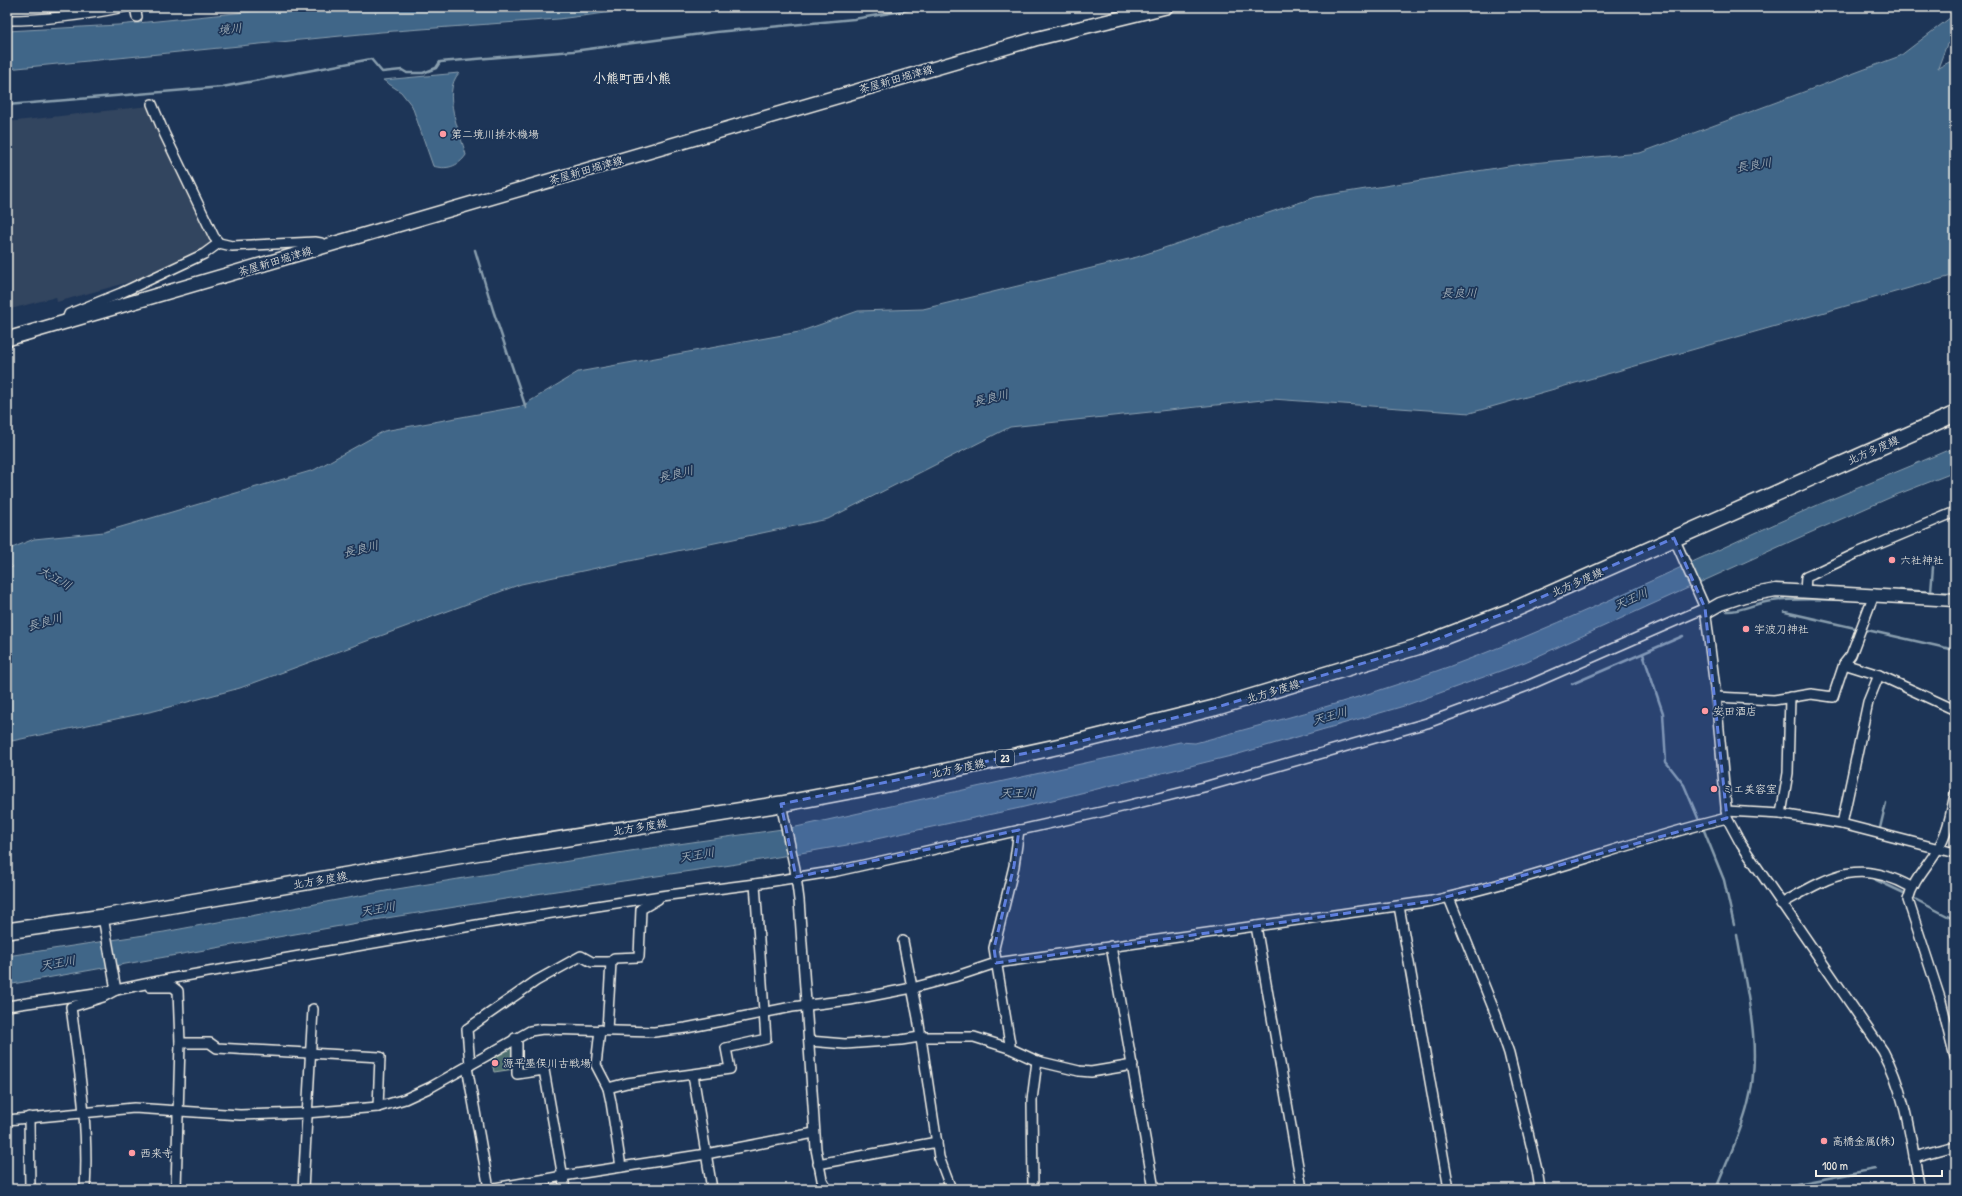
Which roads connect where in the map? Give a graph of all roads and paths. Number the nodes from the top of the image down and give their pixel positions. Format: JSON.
{"nodes":[{"id":1,"x":124,"y":7,"type":"edge"},
{"id":2,"x":136,"y":7,"type":"edge"},
{"id":3,"x":1166,"y":7,"type":"edge"},
{"id":4,"x":138,"y":17,"type":"dead end"},
{"id":5,"x":7,"y":20,"type":"edge"},
{"id":6,"x":152,"y":104,"type":"dead end"},
{"id":7,"x":219,"y":243,"type":"junction"},
{"id":8,"x":325,"y":246,"type":"junction"},
{"id":9,"x":66,"y":322,"type":"junction"},
{"id":10,"x":7,"y":339,"type":"edge"},
{"id":11,"x":1955,"y":414,"type":"edge"},
{"id":12,"x":1955,"y":512,"type":"edge"},
{"id":13,"x":1674,"y":538,"type":"junction"},
{"id":14,"x":1805,"y":591,"type":"junction"},
{"id":15,"x":1874,"y":594,"type":"junction"},
{"id":16,"x":1955,"y":600,"type":"edge"},
{"id":17,"x":1706,"y":610,"type":"junction"},
{"id":18,"x":1844,"y":664,"type":"junction"},
{"id":19,"x":1879,"y":675,"type":"junction"},
{"id":20,"x":1716,"y":697,"type":"junction"},
{"id":21,"x":1790,"y":697,"type":"junction"},
{"id":22,"x":1955,"y":710,"type":"edge"},
{"id":23,"x":1955,"y":794,"type":"edge"},
{"id":24,"x":782,"y":810,"type":"junction"},
{"id":25,"x":1726,"y":814,"type":"junction"},
{"id":26,"x":1781,"y":814,"type":"junction"},
{"id":27,"x":1842,"y":824,"type":"junction"},
{"id":28,"x":1019,"y":830,"type":"junction"},
{"id":29,"x":1938,"y":850,"type":"junction"},
{"id":30,"x":1955,"y":853,"type":"edge"},
{"id":31,"x":796,"y":873,"type":"junction"},
{"id":32,"x":755,"y":884,"type":"junction"},
{"id":33,"x":1911,"y":886,"type":"junction"},
{"id":34,"x":661,"y":896,"type":"junction"},
{"id":35,"x":1449,"y":898,"type":"junction"},
{"id":36,"x":1781,"y":904,"type":"junction"},
{"id":37,"x":1399,"y":906,"type":"junction"},
{"id":38,"x":104,"y":922,"type":"junction"},
{"id":39,"x":1256,"y":926,"type":"junction"},
{"id":40,"x":7,"y":931,"type":"edge"},
{"id":41,"x":903,"y":941,"type":"dead end"},
{"id":42,"x":1111,"y":946,"type":"junction"},
{"id":43,"x":611,"y":962,"type":"junction"},
{"id":44,"x":996,"y":963,"type":"junction"},
{"id":45,"x":135,"y":986,"type":"junction"},
{"id":46,"x":912,"y":988,"type":"junction"},
{"id":47,"x":116,"y":990,"type":"junction"},
{"id":48,"x":805,"y":1005,"type":"junction"},
{"id":49,"x":7,"y":1006,"type":"edge"},
{"id":50,"x":313,"y":1009,"type":"dead end"},
{"id":51,"x":762,"y":1013,"type":"junction"},
{"id":52,"x":603,"y":1030,"type":"junction"},
{"id":53,"x":920,"y":1037,"type":"junction"},
{"id":54,"x":515,"y":1038,"type":"junction"},
{"id":55,"x":809,"y":1042,"type":"junction"},
{"id":56,"x":180,"y":1043,"type":"junction"},
{"id":57,"x":1009,"y":1048,"type":"junction"},
{"id":58,"x":310,"y":1054,"type":"junction"},
{"id":59,"x":1955,"y":1057,"type":"edge"},
{"id":60,"x":1037,"y":1061,"type":"junction"},
{"id":61,"x":1133,"y":1065,"type":"junction"},
{"id":62,"x":468,"y":1066,"type":"junction"},
{"id":63,"x":693,"y":1075,"type":"junction"},
{"id":64,"x":608,"y":1088,"type":"junction"},
{"id":65,"x":378,"y":1107,"type":"junction"},
{"id":66,"x":178,"y":1110,"type":"junction"},
{"id":67,"x":83,"y":1112,"type":"junction"},
{"id":68,"x":306,"y":1113,"type":"junction"},
{"id":69,"x":29,"y":1117,"type":"junction"},
{"id":70,"x":7,"y":1120,"type":"edge"},
{"id":71,"x":814,"y":1134,"type":"junction"},
{"id":72,"x":937,"y":1142,"type":"junction"},
{"id":73,"x":1955,"y":1146,"type":"edge"},
{"id":74,"x":706,"y":1154,"type":"junction"},
{"id":75,"x":1914,"y":1157,"type":"junction"},
{"id":76,"x":818,"y":1164,"type":"junction"},
{"id":77,"x":621,"y":1167,"type":"junction"},
{"id":78,"x":563,"y":1176,"type":"junction"},
{"id":79,"x":30,"y":1189,"type":"edge"},
{"id":80,"x":85,"y":1189,"type":"edge"},
{"id":81,"x":176,"y":1189,"type":"edge"},
{"id":82,"x":303,"y":1189,"type":"edge"},
{"id":83,"x":489,"y":1189,"type":"edge"},
{"id":84,"x":565,"y":1189,"type":"edge"},
{"id":85,"x":712,"y":1189,"type":"edge"},
{"id":86,"x":827,"y":1189,"type":"edge"},
{"id":87,"x":951,"y":1189,"type":"edge"},
{"id":88,"x":1033,"y":1189,"type":"edge"},
{"id":89,"x":1154,"y":1189,"type":"edge"},
{"id":90,"x":1302,"y":1189,"type":"edge"},
{"id":91,"x":1449,"y":1189,"type":"edge"},
{"id":92,"x":1540,"y":1189,"type":"edge"},
{"id":93,"x":1920,"y":1189,"type":"edge"}],
"edges":[{"from":1,"to":5,"type":"street"},
{"from":2,"to":4,"type":"street"},
{"from":3,"to":8,"type":"main road","name":"茶屋新田堀津線"},
{"from":6,"to":7,"type":"street"},
{"from":7,"to":8,"type":"street"},
{"from":7,"to":9,"type":"street"},
{"from":8,"to":9,"type":"main road","name":"茶屋新田堀津線"},
{"from":9,"to":10,"type":"main road","name":"茶屋新田堀津線"},
{"from":11,"to":13,"type":"main road","name":"北方多度線","number":"23"},
{"from":12,"to":14,"type":"street"},
{"from":13,"to":17,"type":"street"},
{"from":13,"to":24,"type":"main road","name":"北方多度線","number":"23"},
{"from":14,"to":15,"type":"street"},
{"from":14,"to":17,"type":"street"},
{"from":15,"to":16,"type":"street"},
{"from":15,"to":18,"type":"street"},
{"from":17,"to":20,"type":"street"},
{"from":17,"to":28,"type":"street"},
{"from":18,"to":19,"type":"street"},
{"from":18,"to":21,"type":"street"},
{"from":19,"to":22,"type":"street"},
{"from":19,"to":27,"type":"street"},
{"from":20,"to":21,"type":"street"},
{"from":20,"to":25,"type":"street"},
{"from":21,"to":26,"type":"street"},
{"from":23,"to":29,"type":"street"},
{"from":24,"to":31,"type":"street"},
{"from":24,"to":38,"type":"main road","name":"北方多度線","number":"23"},
{"from":25,"to":26,"type":"street"},
{"from":25,"to":35,"type":"street"},
{"from":25,"to":36,"type":"street"},
{"from":26,"to":27,"type":"street"},
{"from":27,"to":29,"type":"street"},
{"from":28,"to":31,"type":"street"},
{"from":28,"to":44,"type":"street"},
{"from":29,"to":30,"type":"street"},
{"from":29,"to":33,"type":"street"},
{"from":31,"to":32,"type":"street"},
{"from":31,"to":48,"type":"street"},
{"from":32,"to":34,"type":"street"},
{"from":32,"to":51,"type":"street"},
{"from":33,"to":36,"type":"street"},
{"from":33,"to":59,"type":"street"},
{"from":34,"to":43,"type":"street"},
{"from":34,"to":45,"type":"street"},
{"from":35,"to":37,"type":"street"},
{"from":35,"to":92,"type":"street"},
{"from":36,"to":75,"type":"street"},
{"from":37,"to":39,"type":"street"},
{"from":37,"to":91,"type":"street"},
{"from":38,"to":40,"type":"main road","name":"北方多度線","number":"23"},
{"from":38,"to":47,"type":"street"},
{"from":39,"to":42,"type":"street"},
{"from":39,"to":90,"type":"street"},
{"from":41,"to":46,"type":"street"},
{"from":42,"to":44,"type":"street"},
{"from":42,"to":61,"type":"street"},
{"from":43,"to":52,"type":"street"},
{"from":43,"to":62,"type":"street"},
{"from":44,"to":46,"type":"street"},
{"from":44,"to":57,"type":"street"},
{"from":45,"to":47,"type":"street"},
{"from":45,"to":56,"type":"street"},
{"from":46,"to":48,"type":"street"},
{"from":46,"to":53,"type":"street"},
{"from":47,"to":49,"type":"street"},
{"from":47,"to":67,"type":"street"},
{"from":48,"to":51,"type":"street"},
{"from":48,"to":55,"type":"street"},
{"from":50,"to":58,"type":"street"},
{"from":51,"to":52,"type":"street"},
{"from":51,"to":63,"type":"street"},
{"from":52,"to":54,"type":"street"},
{"from":52,"to":64,"type":"street"},
{"from":53,"to":55,"type":"street"},
{"from":53,"to":57,"type":"street"},
{"from":53,"to":72,"type":"street"},
{"from":54,"to":62,"type":"street"},
{"from":54,"to":78,"type":"street"},
{"from":55,"to":71,"type":"street"},
{"from":56,"to":58,"type":"street"},
{"from":56,"to":66,"type":"street"},
{"from":57,"to":60,"type":"street"},
{"from":58,"to":65,"type":"street"},
{"from":58,"to":68,"type":"street"},
{"from":60,"to":61,"type":"street"},
{"from":60,"to":88,"type":"street"},
{"from":61,"to":89,"type":"street"},
{"from":62,"to":65,"type":"street"},
{"from":62,"to":83,"type":"street"},
{"from":63,"to":64,"type":"street"},
{"from":63,"to":74,"type":"street"},
{"from":64,"to":77,"type":"street"},
{"from":65,"to":68,"type":"street"},
{"from":66,"to":67,"type":"street"},
{"from":66,"to":68,"type":"street"},
{"from":66,"to":81,"type":"street"},
{"from":67,"to":69,"type":"street"},
{"from":67,"to":80,"type":"street"},
{"from":68,"to":82,"type":"street"},
{"from":69,"to":70,"type":"street"},
{"from":69,"to":79,"type":"street"},
{"from":71,"to":74,"type":"street"},
{"from":71,"to":76,"type":"street"},
{"from":72,"to":76,"type":"street"},
{"from":72,"to":87,"type":"street"},
{"from":73,"to":75,"type":"street"},
{"from":74,"to":77,"type":"street"},
{"from":74,"to":85,"type":"street"},
{"from":75,"to":93,"type":"street"},
{"from":76,"to":86,"type":"street"},
{"from":77,"to":78,"type":"street"},
{"from":78,"to":83,"type":"street"},
{"from":78,"to":84,"type":"street"}]}
